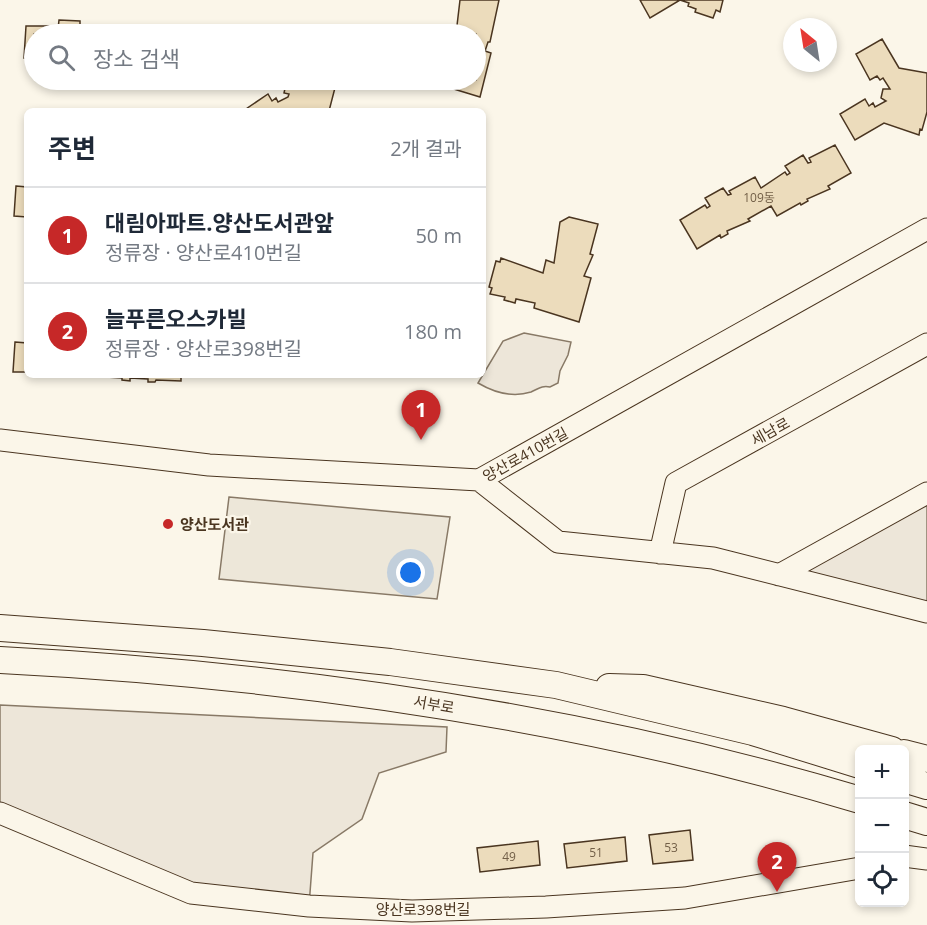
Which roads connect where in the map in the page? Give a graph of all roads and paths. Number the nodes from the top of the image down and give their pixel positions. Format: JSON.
{"nodes":[{"id":1,"x":927,"y":229,"type":"edge"},
{"id":2,"x":927,"y":344,"type":"edge"},
{"id":3,"x":0,"y":440,"type":"edge"},
{"id":4,"x":479,"y":480,"type":"junction"},
{"id":5,"x":927,"y":492,"type":"edge"},
{"id":6,"x":660,"y":553,"type":"junction"},
{"id":7,"x":779,"y":575,"type":"junction"},
{"id":8,"x":927,"y":612,"type":"edge"},
{"id":9,"x":0,"y":628,"type":"edge"},
{"id":10,"x":0,"y":660,"type":"edge"},
{"id":11,"x":38,"y":662,"type":"junction"},
{"id":12,"x":0,"y":671,"type":"edge"},
{"id":13,"x":556,"y":685,"type":"junction"},
{"id":14,"x":874,"y":745,"type":"edge"},
{"id":15,"x":909,"y":754,"type":"edge"},
{"id":16,"x":927,"y":759,"type":"edge"},
{"id":17,"x":855,"y":763,"type":"edge"},
{"id":18,"x":909,"y":781,"type":"edge"},
{"id":19,"x":927,"y":786,"type":"edge"},
{"id":20,"x":857,"y":799,"type":"edge"},
{"id":21,"x":0,"y":813,"type":"edge"},
{"id":22,"x":909,"y":817,"type":"edge"},
{"id":23,"x":927,"y":822,"type":"edge"},
{"id":24,"x":909,"y":857,"type":"edge"},
{"id":25,"x":927,"y":859,"type":"edge"},
{"id":26,"x":855,"y":869,"type":"edge"}],
"edges":[{"from":1,"to":4,"type":"street","name":"양산로410번길"},
{"from":2,"to":6,"type":"street","name":"세남로"},
{"from":3,"to":4,"type":"street","name":"양산로410번길"},
{"from":4,"to":6,"type":"street"},
{"from":5,"to":7,"type":"street"},
{"from":6,"to":7,"type":"street"},
{"from":7,"to":8,"type":"street"},
{"from":9,"to":13,"type":"main road"},
{"from":10,"to":11,"type":"main road","name":"서부로"},
{"from":11,"to":12,"type":"main road"},
{"from":11,"to":20,"type":"main road","name":"서부로"},
{"from":13,"to":14,"type":"main road"},
{"from":13,"to":17,"type":"main road"},
{"from":15,"to":16,"type":"main road"},
{"from":18,"to":19,"type":"main road"},
{"from":21,"to":26,"type":"street","name":"양산로398번길"},
{"from":22,"to":23,"type":"main road"},
{"from":24,"to":25,"type":"street"}]}
